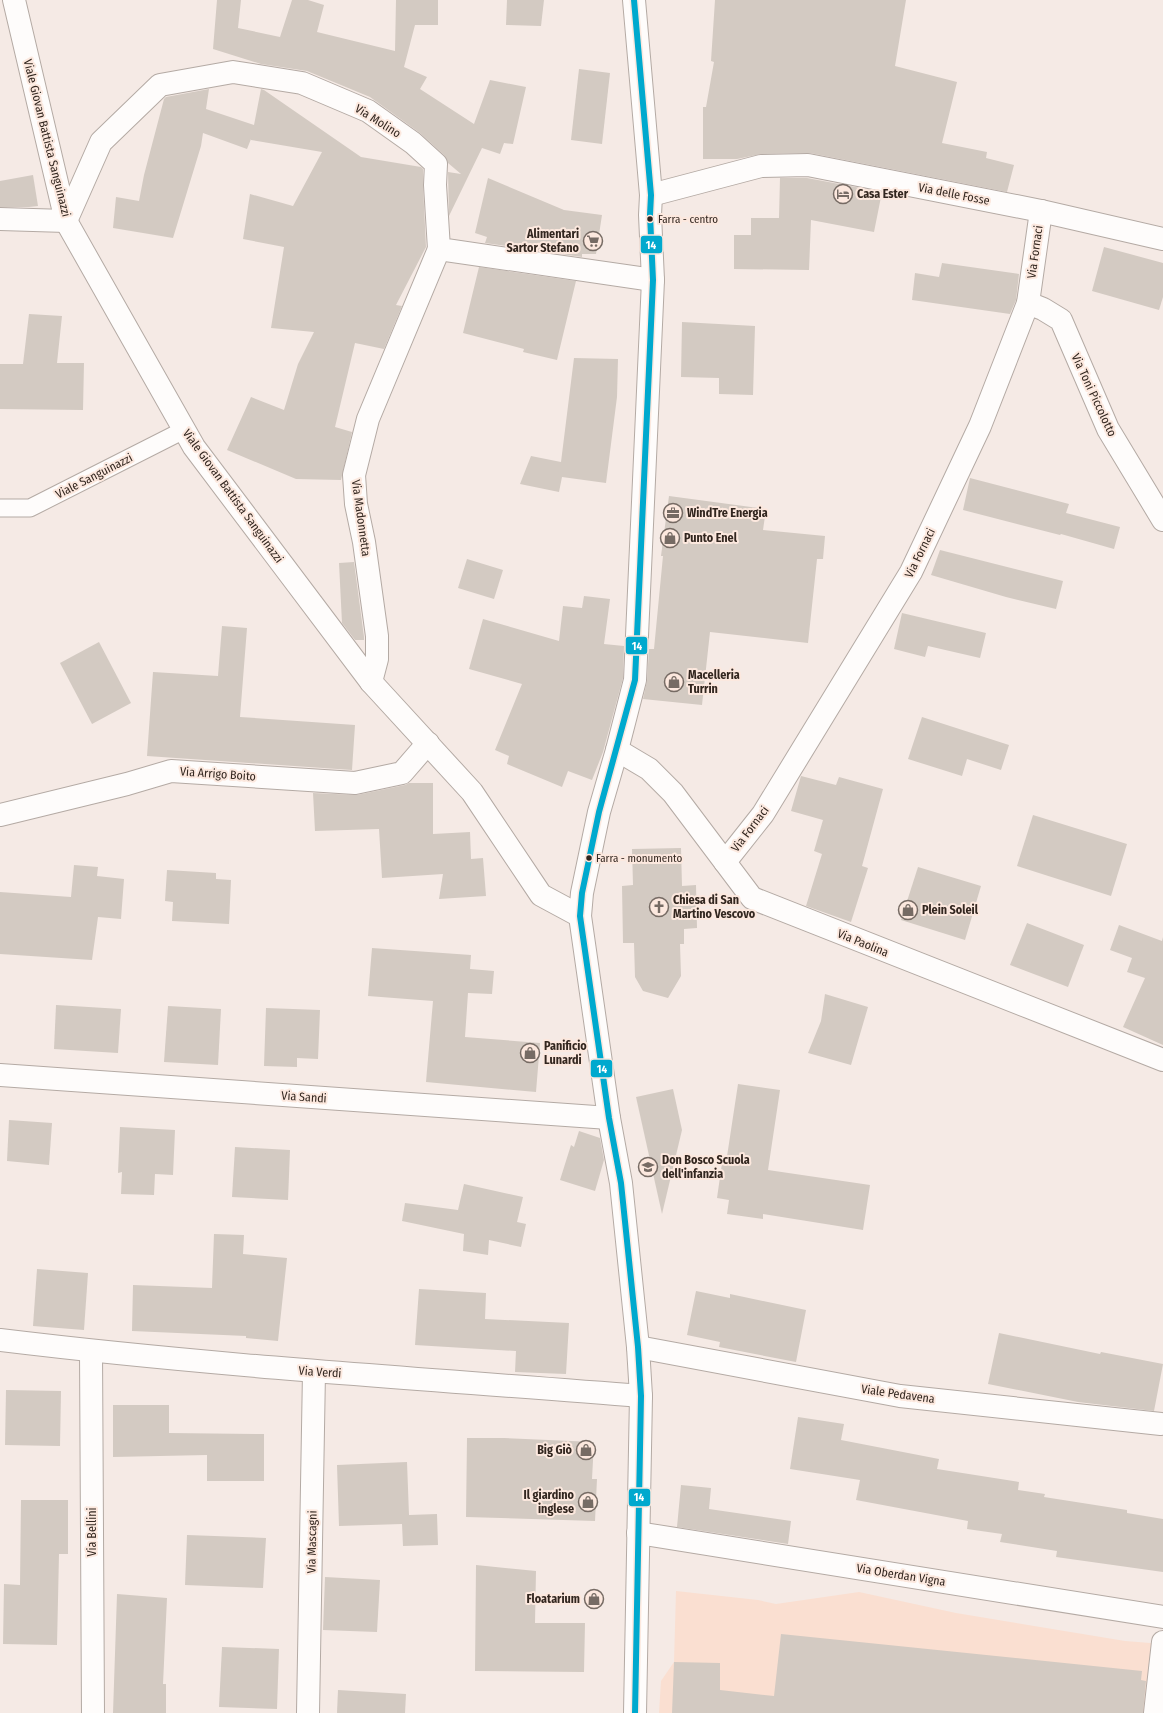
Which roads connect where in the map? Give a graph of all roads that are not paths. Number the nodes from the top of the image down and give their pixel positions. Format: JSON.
{"nodes":[{"id":1,"x":14,"y":0,"type":"edge"},
{"id":2,"x":634,"y":0,"type":"edge"},
{"id":3,"x":651,"y":195,"type":"junction"},
{"id":4,"x":1041,"y":211,"type":"junction"},
{"id":5,"x":0,"y":219,"type":"edge"},
{"id":6,"x":66,"y":221,"type":"junction"},
{"id":7,"x":1163,"y":239,"type":"edge"},
{"id":8,"x":439,"y":249,"type":"junction"},
{"id":9,"x":653,"y":280,"type":"junction"},
{"id":10,"x":1028,"y":303,"type":"junction"},
{"id":11,"x":184,"y":430,"type":"junction"},
{"id":12,"x":0,"y":508,"type":"edge"},
{"id":13,"x":1163,"y":520,"type":"edge"},
{"id":14,"x":371,"y":682,"type":"junction"},
{"id":15,"x":428,"y":743,"type":"junction"},
{"id":16,"x":617,"y":750,"type":"junction"},
{"id":17,"x":0,"y":815,"type":"edge"},
{"id":18,"x":725,"y":862,"type":"junction"},
{"id":19,"x":580,"y":916,"type":"junction"},
{"id":20,"x":1163,"y":1060,"type":"edge"},
{"id":21,"x":0,"y":1075,"type":"edge"},
{"id":22,"x":609,"y":1118,"type":"junction"},
{"id":23,"x":0,"y":1340,"type":"edge"},
{"id":24,"x":638,"y":1347,"type":"junction"},
{"id":25,"x":91,"y":1351,"type":"junction"},
{"id":26,"x":314,"y":1372,"type":"junction"},
{"id":27,"x":641,"y":1396,"type":"junction"},
{"id":28,"x":1161,"y":1424,"type":"dead end"},
{"id":29,"x":638,"y":1533,"type":"junction"},
{"id":30,"x":1163,"y":1617,"type":"edge"},
{"id":31,"x":1163,"y":1642,"type":"edge"},
{"id":32,"x":93,"y":1713,"type":"edge"},
{"id":33,"x":308,"y":1713,"type":"edge"},
{"id":34,"x":635,"y":1713,"type":"edge"},
{"id":35,"x":1155,"y":1713,"type":"edge"}],
"edges":[{"from":1,"to":6,"type":"street","name":"Viale Giovan Battista Sanguinazzi"},
{"from":2,"to":3,"type":"street"},
{"from":3,"to":4,"type":"street","name":"Via delle Fosse"},
{"from":3,"to":9,"type":"street"},
{"from":4,"to":7,"type":"street","name":"Via delle Fosse"},
{"from":4,"to":10,"type":"street","name":"Via Fornaci"},
{"from":5,"to":6,"type":"street"},
{"from":6,"to":8,"type":"street","name":"Via Molino"},
{"from":6,"to":11,"type":"street","name":"Viale Giovan Battista Sanguinazzi"},
{"from":8,"to":9,"type":"street"},
{"from":8,"to":14,"type":"street","name":"Via Madonnetta"},
{"from":9,"to":16,"type":"street"},
{"from":10,"to":13,"type":"street","name":"Via Toni Piccolotto"},
{"from":10,"to":18,"type":"street","name":"Via Fornaci"},
{"from":11,"to":12,"type":"lane","name":"Viale Sanguinazzi"},
{"from":11,"to":14,"type":"street","name":"Viale Giovan Battista Sanguinazzi"},
{"from":14,"to":15,"type":"street","name":"Viale Giovan Battista Sanguinazzi"},
{"from":15,"to":17,"type":"street","name":"Via Arrigo Boito"},
{"from":15,"to":19,"type":"street","name":"Viale Giovan Battista Sanguinazzi"},
{"from":16,"to":18,"type":"street","name":"Via Paolina"},
{"from":16,"to":19,"type":"street"},
{"from":18,"to":20,"type":"street","name":"Via Paolina"},
{"from":19,"to":22,"type":"street"},
{"from":21,"to":22,"type":"street","name":"Via Sandi"},
{"from":22,"to":24,"type":"street"},
{"from":23,"to":25,"type":"street","name":"Via Verdi"},
{"from":24,"to":27,"type":"street"},
{"from":24,"to":28,"type":"street","name":"Viale Pedavena"},
{"from":25,"to":26,"type":"street","name":"Via Verdi"},
{"from":25,"to":32,"type":"street","name":"Via Bellini"},
{"from":26,"to":27,"type":"street","name":"Via Verdi"},
{"from":26,"to":33,"type":"street","name":"Via Mascagni"},
{"from":27,"to":29,"type":"street"},
{"from":29,"to":30,"type":"street","name":"Via Oberdan Vigna"},
{"from":29,"to":34,"type":"street"},
{"from":31,"to":35,"type":"street"}]}
